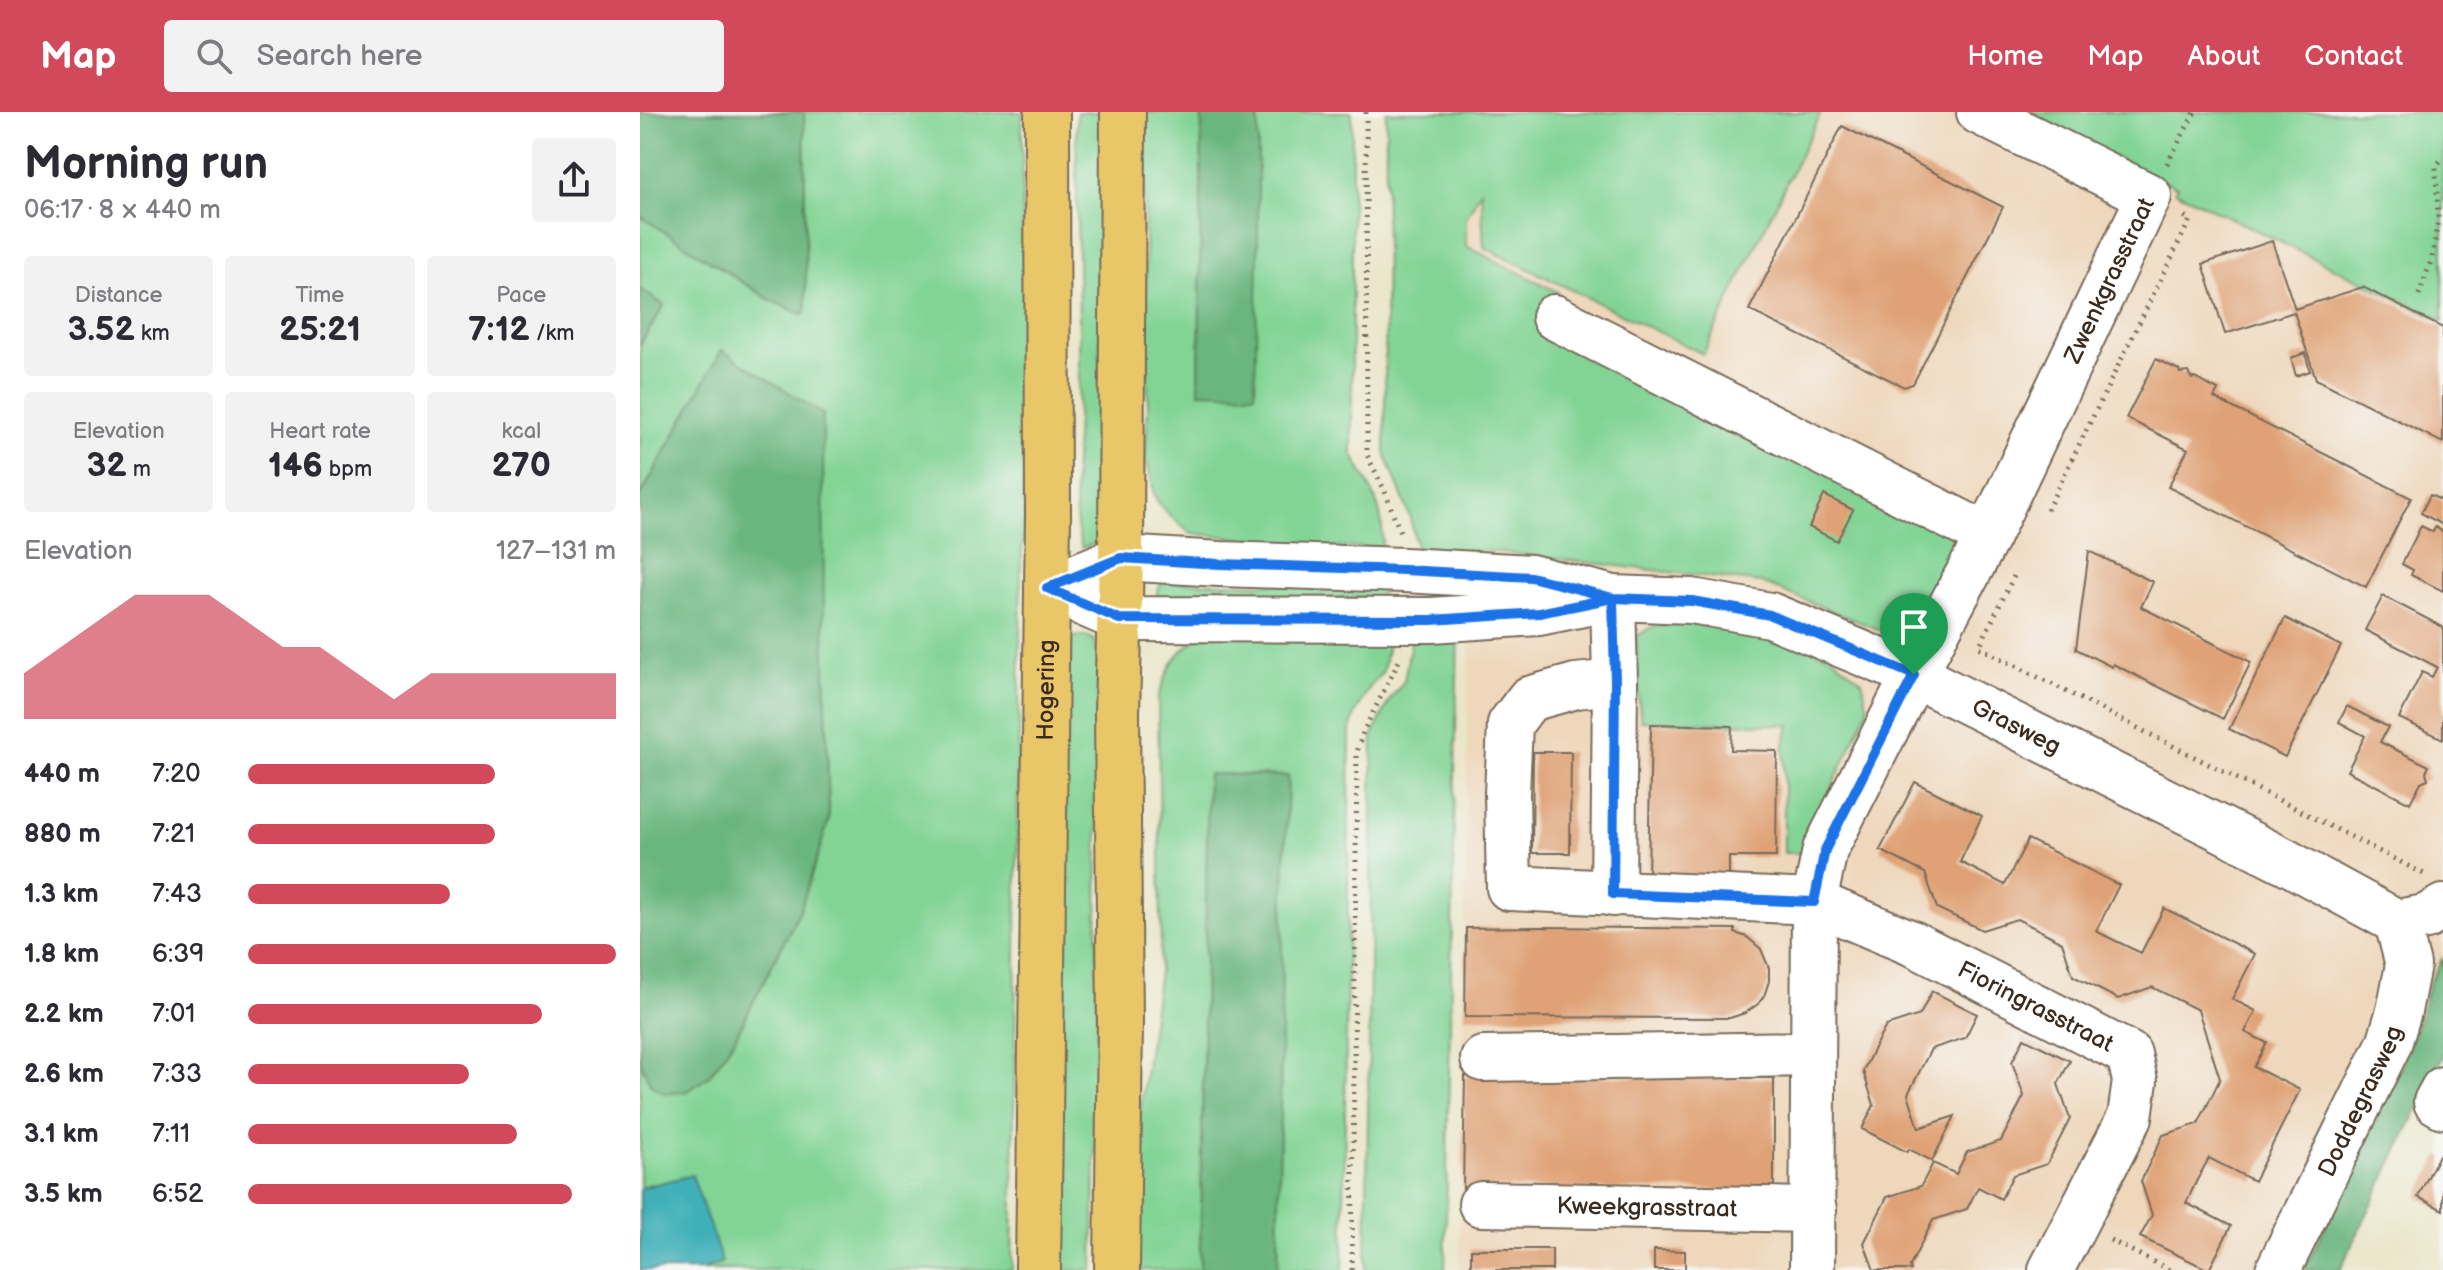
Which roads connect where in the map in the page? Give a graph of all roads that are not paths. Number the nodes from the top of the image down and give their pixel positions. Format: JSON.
{"nodes":[{"id":1,"x":1047,"y":112,"type":"edge"},
{"id":2,"x":1123,"y":112,"type":"edge"},
{"id":3,"x":1979,"y":112,"type":"edge"},
{"id":4,"x":1554,"y":317,"type":"dead end"},
{"id":5,"x":1988,"y":536,"type":"junction"},
{"id":6,"x":1121,"y":558,"type":"junction"},
{"id":7,"x":1047,"y":588,"type":"junction"},
{"id":8,"x":1613,"y":598,"type":"junction"},
{"id":9,"x":1119,"y":619,"type":"junction"},
{"id":10,"x":1914,"y":675,"type":"junction"},
{"id":11,"x":1615,"y":682,"type":"junction"},
{"id":12,"x":2436,"y":892,"type":"edge"},
{"id":13,"x":1613,"y":894,"type":"junction"},
{"id":14,"x":1814,"y":902,"type":"junction"},
{"id":15,"x":2397,"y":922,"type":"junction"},
{"id":16,"x":1813,"y":1054,"type":"junction"},
{"id":17,"x":1483,"y":1059,"type":"dead end"},
{"id":18,"x":1481,"y":1204,"type":"dead end"},
{"id":19,"x":1814,"y":1210,"type":"junction"},
{"id":20,"x":1038,"y":1270,"type":"edge"},
{"id":21,"x":1117,"y":1270,"type":"edge"},
{"id":22,"x":1812,"y":1270,"type":"edge"},
{"id":23,"x":2051,"y":1270,"type":"edge"},
{"id":24,"x":2278,"y":1270,"type":"edge"}],
"edges":[{"from":1,"to":7,"type":"highway","name":"Hogering"},
{"from":2,"to":6,"type":"highway"},
{"from":3,"to":5,"type":"street","name":"Zwenkgrasstraat"},
{"from":4,"to":5,"type":"street"},
{"from":5,"to":10,"type":"street","name":"Zwenkgrasstraat"},
{"from":6,"to":7,"type":"street","name":"Grasweg"},
{"from":6,"to":8,"type":"street","name":"Grasweg"},
{"from":6,"to":9,"type":"highway"},
{"from":7,"to":9,"type":"street","name":"Grasweg"},
{"from":7,"to":20,"type":"highway","name":"Hogering"},
{"from":8,"to":9,"type":"street","name":"Grasweg"},
{"from":8,"to":10,"type":"street","name":"Grasweg"},
{"from":8,"to":11,"type":"street"},
{"from":9,"to":21,"type":"highway"},
{"from":10,"to":14,"type":"street"},
{"from":10,"to":15,"type":"street","name":"Grasweg"},
{"from":11,"to":13,"type":"street"},
{"from":11,"to":13,"type":"street"},
{"from":12,"to":15,"type":"street"},
{"from":13,"to":14,"type":"street"},
{"from":14,"to":16,"type":"street"},
{"from":14,"to":23,"type":"street","name":"Fioringrasstraat"},
{"from":15,"to":24,"type":"street","name":"Doddegrasweg"},
{"from":16,"to":17,"type":"street"},
{"from":16,"to":19,"type":"street"},
{"from":18,"to":19,"type":"street","name":"Kweekgrasstraat"},
{"from":19,"to":22,"type":"street"}]}
